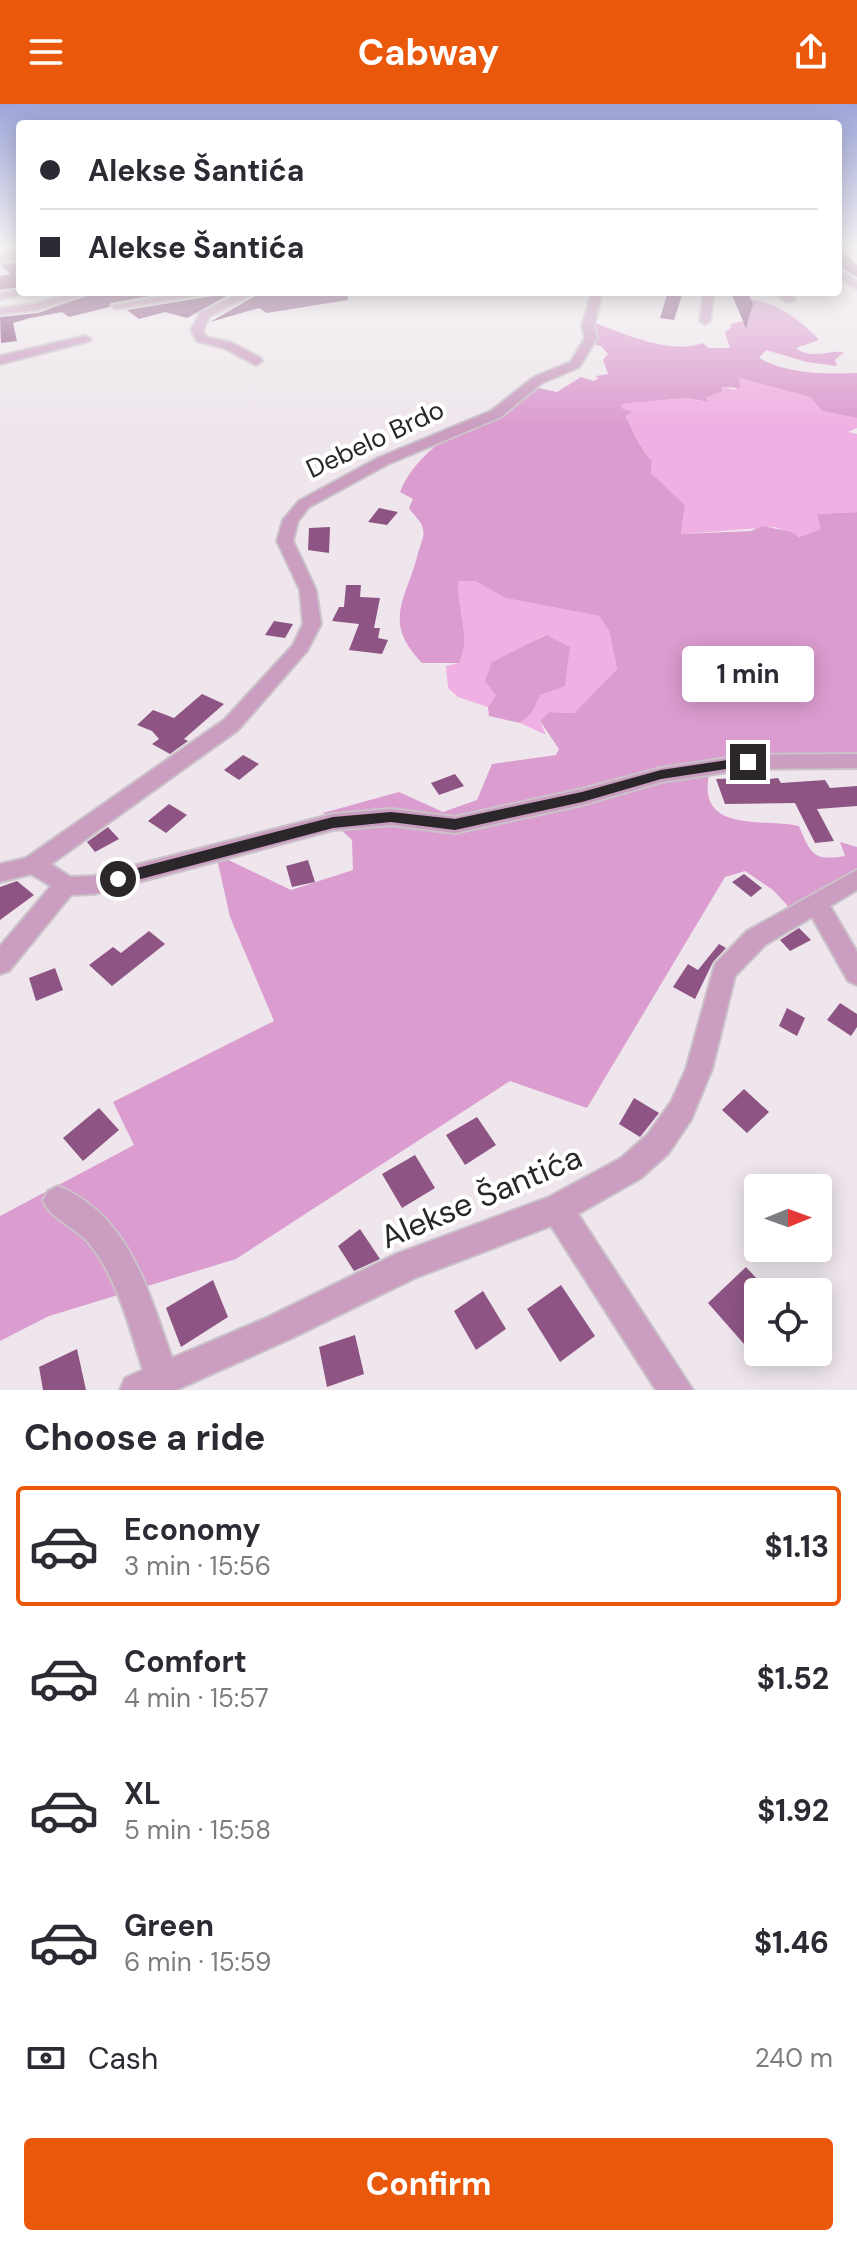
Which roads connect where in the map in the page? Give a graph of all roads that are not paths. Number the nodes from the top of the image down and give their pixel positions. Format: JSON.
{"nodes":[{"id":1,"x":37,"y":307,"type":"edge"},
{"id":2,"x":220,"y":307,"type":"edge"},
{"id":3,"x":591,"y":307,"type":"edge"},
{"id":4,"x":707,"y":307,"type":"edge"},
{"id":5,"x":0,"y":311,"type":"edge"},
{"id":6,"x":705,"y":321,"type":"dead end"},
{"id":7,"x":85,"y":339,"type":"dead end"},
{"id":8,"x":0,"y":360,"type":"edge"},
{"id":9,"x":256,"y":361,"type":"dead end"},
{"id":10,"x":857,"y":761,"type":"edge"},
{"id":11,"x":33,"y":865,"type":"junction"},
{"id":12,"x":0,"y":873,"type":"edge"},
{"id":13,"x":857,"y":879,"type":"edge"},
{"id":14,"x":65,"y":886,"type":"junction"},
{"id":15,"x":817,"y":905,"type":"junction"},
{"id":16,"x":0,"y":964,"type":"edge"},
{"id":17,"x":857,"y":974,"type":"edge"},
{"id":18,"x":58,"y":1201,"type":"dead end"},
{"id":19,"x":557,"y":1209,"type":"junction"},
{"id":20,"x":150,"y":1384,"type":"edge"},
{"id":21,"x":676,"y":1390,"type":"edge"}],
"edges":[{"from":1,"to":5,"type":"street"},
{"from":2,"to":9,"type":"street"},
{"from":3,"to":11,"type":"street","name":"Debelo Brdo"},
{"from":4,"to":6,"type":"street"},
{"from":7,"to":8,"type":"street"},
{"from":10,"to":14,"type":"street"},
{"from":11,"to":12,"type":"street","name":"Debelo Brdo"},
{"from":11,"to":14,"type":"street"},
{"from":13,"to":15,"type":"street","name":"Alekse Šantića"},
{"from":14,"to":16,"type":"street"},
{"from":15,"to":17,"type":"street"},
{"from":15,"to":19,"type":"street","name":"Alekse Šantića"},
{"from":18,"to":20,"type":"street"},
{"from":19,"to":20,"type":"street","name":"Alekse Šantića"},
{"from":19,"to":21,"type":"street"}]}
